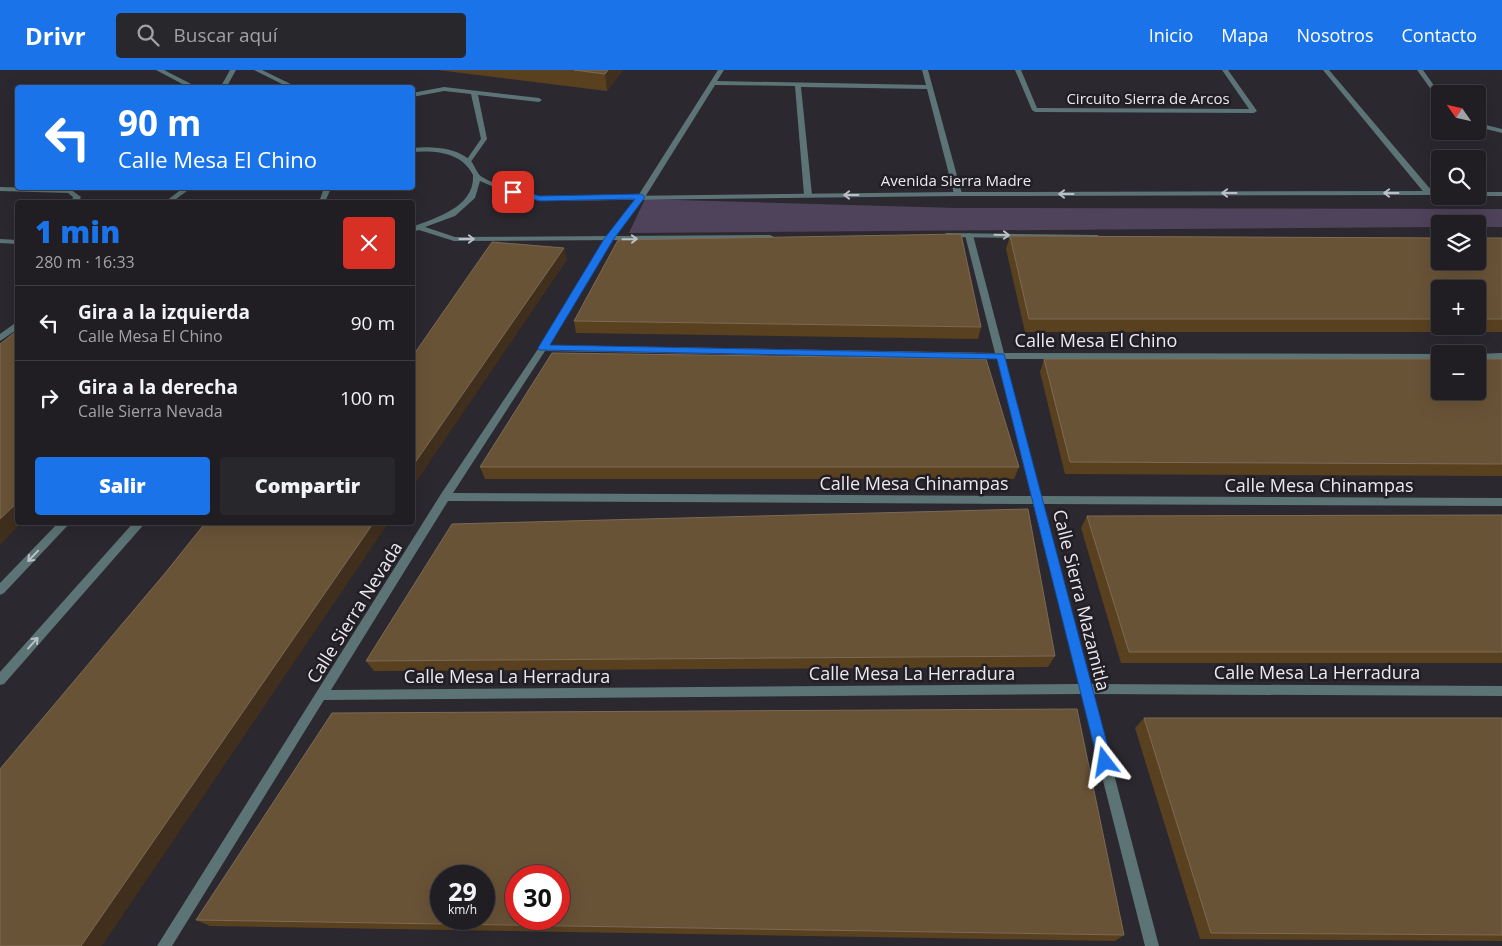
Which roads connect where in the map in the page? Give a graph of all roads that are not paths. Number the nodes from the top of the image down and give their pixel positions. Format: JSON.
{"nodes":[{"id":1,"x":160,"y":70,"type":"edge"},
{"id":2,"x":233,"y":70,"type":"edge"},
{"id":3,"x":257,"y":70,"type":"edge"},
{"id":4,"x":721,"y":70,"type":"edge"},
{"id":5,"x":925,"y":70,"type":"edge"},
{"id":6,"x":1018,"y":70,"type":"edge"},
{"id":7,"x":1225,"y":70,"type":"edge"},
{"id":8,"x":1326,"y":70,"type":"edge"},
{"id":9,"x":1420,"y":70,"type":"edge"},
{"id":10,"x":712,"y":83,"type":"junction"},
{"id":11,"x":798,"y":84,"type":"junction"},
{"id":12,"x":190,"y":85,"type":"edge"},
{"id":13,"x":224,"y":85,"type":"edge"},
{"id":14,"x":290,"y":85,"type":"edge"},
{"id":15,"x":1431,"y":85,"type":"edge"},
{"id":16,"x":928,"y":87,"type":"junction"},
{"id":17,"x":474,"y":93,"type":"junction"},
{"id":18,"x":415,"y":94,"type":"edge"},
{"id":19,"x":539,"y":100,"type":"dead end"},
{"id":20,"x":1486,"y":127,"type":"edge"},
{"id":21,"x":1502,"y":131,"type":"edge"},
{"id":22,"x":415,"y":148,"type":"edge"},
{"id":23,"x":468,"y":162,"type":"junction"},
{"id":24,"x":477,"y":177,"type":"junction"},
{"id":25,"x":0,"y":189,"type":"edge"},
{"id":26,"x":15,"y":189,"type":"edge"},
{"id":27,"x":35,"y":190,"type":"edge"},
{"id":28,"x":184,"y":190,"type":"edge"},
{"id":29,"x":1430,"y":193,"type":"joint"},
{"id":30,"x":958,"y":194,"type":"junction"},
{"id":31,"x":1486,"y":194,"type":"edge"},
{"id":32,"x":1502,"y":194,"type":"edge"},
{"id":33,"x":808,"y":195,"type":"junction"},
{"id":34,"x":641,"y":197,"type":"junction"},
{"id":35,"x":76,"y":200,"type":"edge"},
{"id":36,"x":171,"y":200,"type":"edge"},
{"id":37,"x":416,"y":229,"type":"edge"},
{"id":38,"x":940,"y":235,"type":"edge"},
{"id":39,"x":969,"y":235,"type":"junction"},
{"id":40,"x":774,"y":237,"type":"edge"},
{"id":41,"x":1107,"y":237,"type":"edge"},
{"id":42,"x":609,"y":239,"type":"junction"},
{"id":43,"x":0,"y":241,"type":"edge"},
{"id":44,"x":15,"y":242,"type":"edge"},
{"id":45,"x":15,"y":325,"type":"edge"},
{"id":46,"x":0,"y":338,"type":"edge"},
{"id":47,"x":543,"y":348,"type":"junction"},
{"id":48,"x":1001,"y":356,"type":"junction"},
{"id":49,"x":1431,"y":356,"type":"edge"},
{"id":50,"x":1486,"y":356,"type":"edge"},
{"id":51,"x":1502,"y":356,"type":"edge"},
{"id":52,"x":445,"y":497,"type":"junction"},
{"id":53,"x":1038,"y":500,"type":"junction"},
{"id":54,"x":1502,"y":502,"type":"edge"},
{"id":55,"x":63,"y":525,"type":"edge"},
{"id":56,"x":138,"y":525,"type":"edge"},
{"id":57,"x":0,"y":590,"type":"edge"},
{"id":58,"x":0,"y":680,"type":"edge"},
{"id":59,"x":1086,"y":689,"type":"junction"},
{"id":60,"x":1502,"y":691,"type":"edge"},
{"id":61,"x":321,"y":694,"type":"junction"},
{"id":62,"x":164,"y":946,"type":"edge"},
{"id":63,"x":1152,"y":946,"type":"edge"}],
"edges":[{"from":1,"to":12,"type":"street"},
{"from":2,"to":13,"type":"street"},
{"from":3,"to":14,"type":"street"},
{"from":4,"to":10,"type":"street","name":"Calle Sierra Nevada"},
{"from":5,"to":16,"type":"street"},
{"from":6,"to":7,"type":"street","name":"Circuito Sierra de Arcos"},
{"from":8,"to":29,"type":"street"},
{"from":9,"to":15,"type":"street"},
{"from":10,"to":11,"type":"street"},
{"from":10,"to":34,"type":"street","name":"Calle Sierra Nevada"},
{"from":11,"to":16,"type":"street"},
{"from":11,"to":33,"type":"street"},
{"from":16,"to":30,"type":"street"},
{"from":17,"to":18,"type":"street"},
{"from":17,"to":19,"type":"street"},
{"from":17,"to":23,"type":"street"},
{"from":20,"to":21,"type":"street"},
{"from":22,"to":23,"type":"street"},
{"from":23,"to":24,"type":"street"},
{"from":24,"to":34,"type":"street","name":"Avenida Sierra Madre"},
{"from":24,"to":37,"type":"street"},
{"from":25,"to":26,"type":"street"},
{"from":27,"to":35,"type":"street"},
{"from":28,"to":36,"type":"street"},
{"from":29,"to":30,"type":"street","name":"Avenida Sierra Madre","one_way":true},
{"from":30,"to":33,"type":"street","name":"Avenida Sierra Madre","one_way":true},
{"from":31,"to":32,"type":"street"},
{"from":33,"to":34,"type":"street","name":"Avenida Sierra Madre"},
{"from":34,"to":42,"type":"street","name":"Calle Sierra Nevada"},
{"from":37,"to":42,"type":"street","one_way":true},
{"from":38,"to":39,"type":"street"},
{"from":39,"to":41,"type":"street","one_way":true},
{"from":39,"to":48,"type":"street","name":"Calle Sierra Mazamitla"},
{"from":42,"to":40,"type":"street","one_way":true},
{"from":42,"to":47,"type":"street","name":"Calle Sierra Nevada"},
{"from":43,"to":44,"type":"street"},
{"from":45,"to":46,"type":"street"},
{"from":47,"to":48,"type":"street","name":"Calle Mesa El Chino"},
{"from":47,"to":52,"type":"street","name":"Calle Sierra Nevada"},
{"from":48,"to":49,"type":"street","name":"Calle Mesa El Chino"},
{"from":48,"to":53,"type":"street","name":"Calle Sierra Mazamitla"},
{"from":50,"to":51,"type":"street"},
{"from":52,"to":53,"type":"street","name":"Calle Mesa Chinampas"},
{"from":52,"to":61,"type":"street","name":"Calle Sierra Nevada"},
{"from":53,"to":54,"type":"street","name":"Calle Mesa Chinampas"},
{"from":53,"to":59,"type":"street","name":"Calle Sierra Mazamitla"},
{"from":55,"to":57,"type":"street","one_way":true},
{"from":58,"to":56,"type":"street","one_way":true},
{"from":59,"to":60,"type":"street","name":"Calle Mesa La Herradura"},
{"from":59,"to":61,"type":"street","name":"Calle Mesa La Herradura"},
{"from":59,"to":63,"type":"street","name":"Calle Sierra Mazamitla"},
{"from":61,"to":62,"type":"street","name":"Calle Sierra Nevada"}]}
